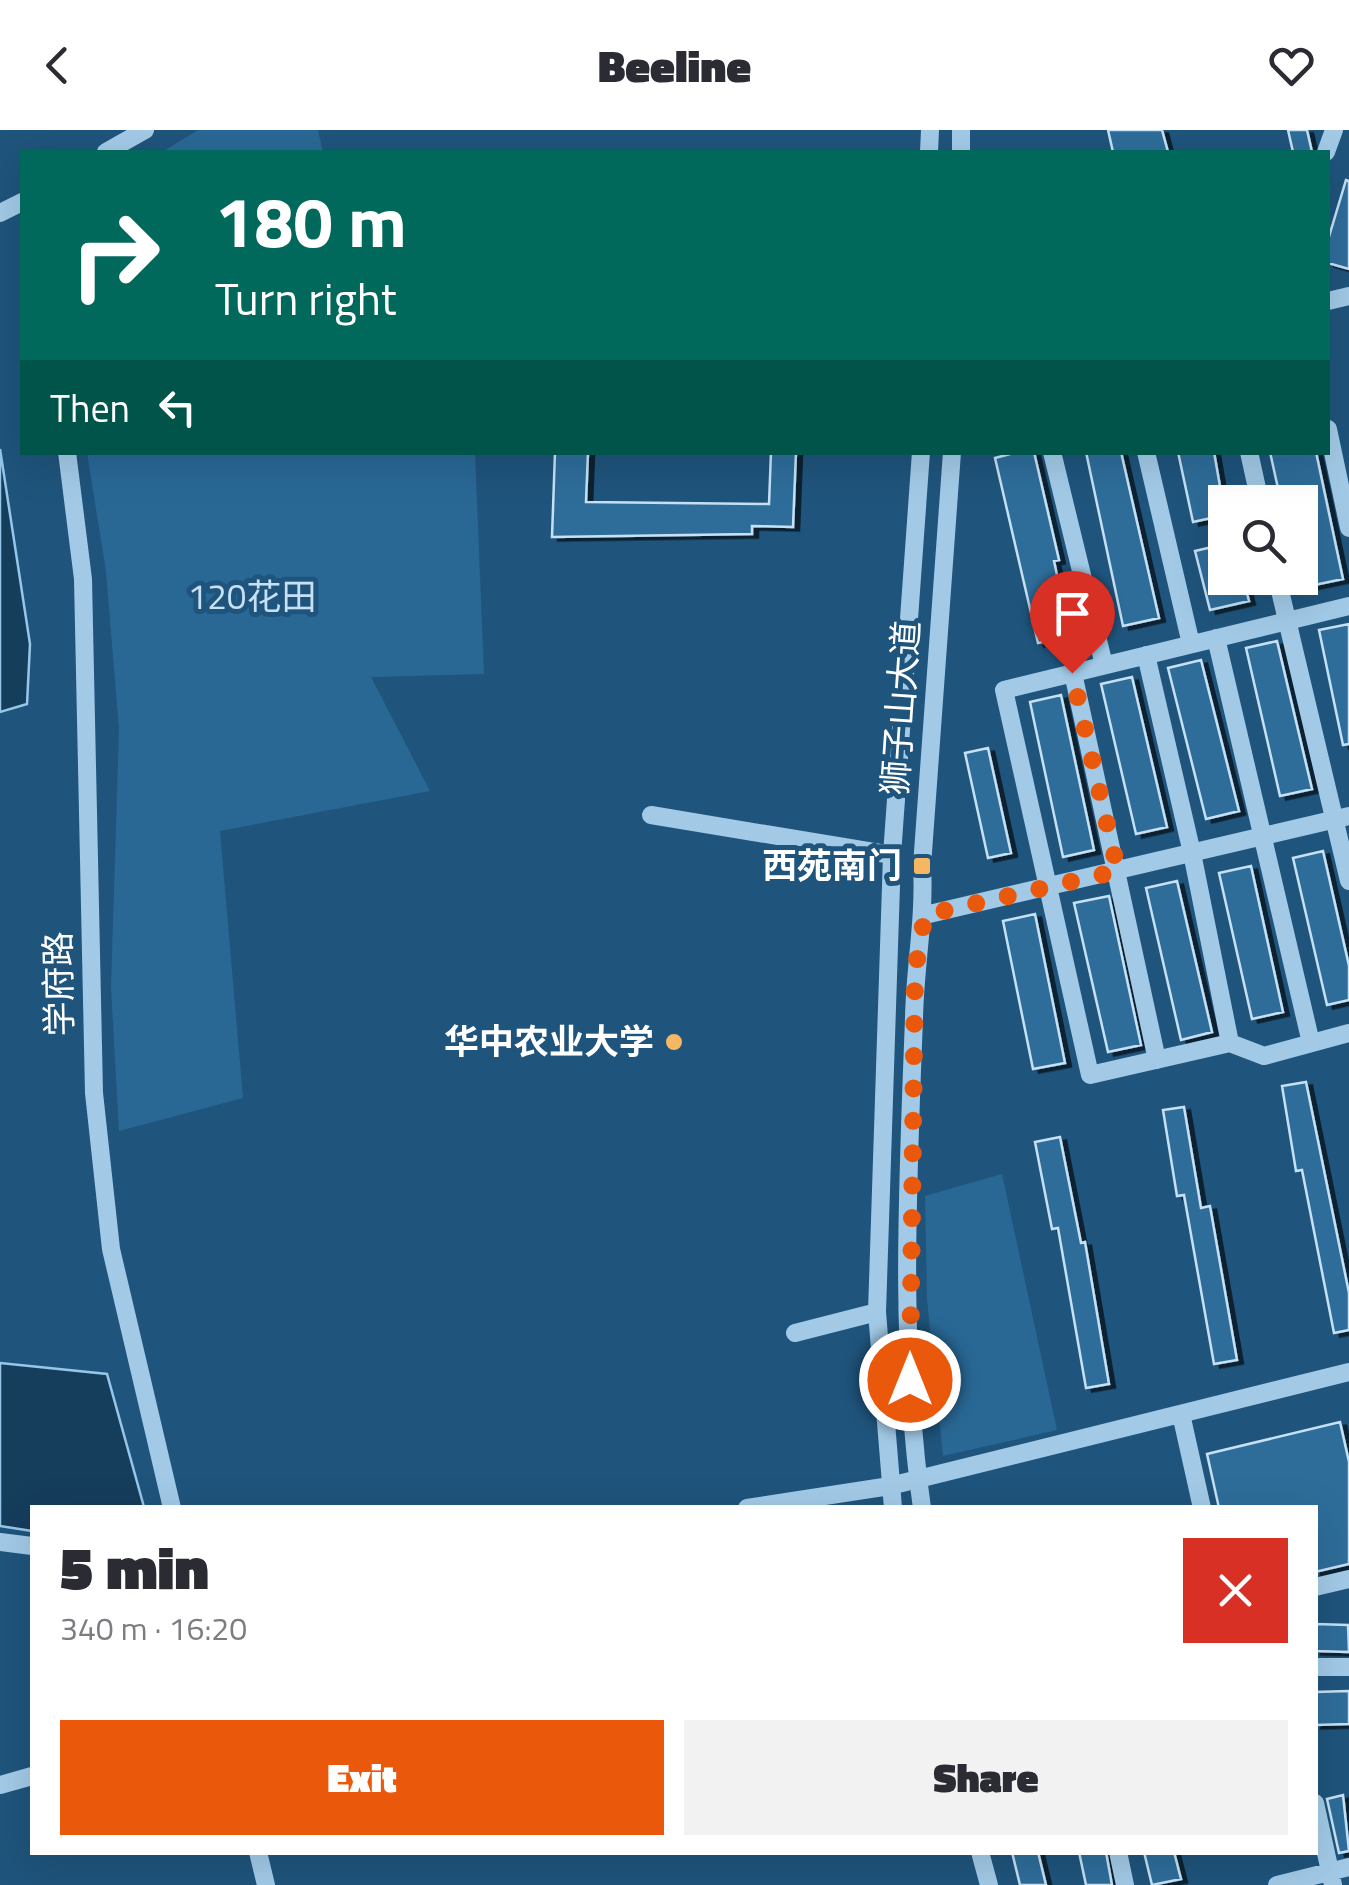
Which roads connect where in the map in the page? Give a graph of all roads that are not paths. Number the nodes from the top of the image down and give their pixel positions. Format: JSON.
{"nodes":[{"id":1,"x":145,"y":130,"type":"edge"},
{"id":2,"x":110,"y":150,"type":"edge"},
{"id":3,"x":1330,"y":438,"type":"edge"},
{"id":4,"x":67,"y":455,"type":"edge"},
{"id":5,"x":921,"y":455,"type":"edge"},
{"id":6,"x":952,"y":455,"type":"edge"},
{"id":7,"x":1053,"y":455,"type":"edge"},
{"id":8,"x":1147,"y":455,"type":"edge"},
{"id":9,"x":1249,"y":455,"type":"edge"},
{"id":10,"x":1256,"y":485,"type":"edge"},
{"id":11,"x":1349,"y":528,"type":"edge"},
{"id":12,"x":1281,"y":595,"type":"edge"},
{"id":13,"x":1349,"y":606,"type":"edge"},
{"id":14,"x":1287,"y":620,"type":"junction"},
{"id":15,"x":1216,"y":638,"type":"junction"},
{"id":16,"x":1191,"y":644,"type":"junction"},
{"id":17,"x":1146,"y":655,"type":"junction"},
{"id":18,"x":1104,"y":666,"type":"junction"},
{"id":19,"x":1072,"y":673,"type":"junction"},
{"id":20,"x":651,"y":815,"type":"dead end"},
{"id":21,"x":1342,"y":817,"type":"edge"},
{"id":22,"x":1266,"y":836,"type":"junction"},
{"id":23,"x":1192,"y":853,"type":"junction"},
{"id":24,"x":892,"y":856,"type":"junction"},
{"id":25,"x":1118,"y":871,"type":"junction"},
{"id":26,"x":1349,"y":882,"type":"edge"},
{"id":27,"x":1050,"y":887,"type":"junction"},
{"id":28,"x":925,"y":915,"type":"junction"},
{"id":29,"x":1349,"y":1033,"type":"edge"},
{"id":30,"x":1230,"y":1043,"type":"junction"},
{"id":31,"x":1312,"y":1043,"type":"junction"},
{"id":32,"x":1157,"y":1060,"type":"junction"},
{"id":33,"x":877,"y":1312,"type":"junction"},
{"id":34,"x":795,"y":1333,"type":"dead end"},
{"id":35,"x":1349,"y":1372,"type":"edge"},
{"id":36,"x":1181,"y":1414,"type":"junction"},
{"id":37,"x":918,"y":1477,"type":"junction"},
{"id":38,"x":890,"y":1486,"type":"junction"},
{"id":39,"x":171,"y":1505,"type":"edge"},
{"id":40,"x":767,"y":1505,"type":"edge"},
{"id":41,"x":893,"y":1505,"type":"edge"},
{"id":42,"x":922,"y":1505,"type":"edge"},
{"id":43,"x":1201,"y":1505,"type":"edge"},
{"id":44,"x":0,"y":1542,"type":"edge"},
{"id":45,"x":30,"y":1546,"type":"edge"},
{"id":46,"x":1349,"y":1579,"type":"edge"},
{"id":47,"x":1318,"y":1586,"type":"edge"},
{"id":48,"x":1318,"y":1667,"type":"edge"},
{"id":49,"x":1349,"y":1667,"type":"edge"},
{"id":50,"x":30,"y":1777,"type":"edge"},
{"id":51,"x":0,"y":1785,"type":"edge"},
{"id":52,"x":1318,"y":1817,"type":"edge"},
{"id":53,"x":259,"y":1855,"type":"edge"},
{"id":54,"x":981,"y":1855,"type":"edge"},
{"id":55,"x":1119,"y":1855,"type":"edge"},
{"id":56,"x":1349,"y":1867,"type":"edge"},
{"id":57,"x":1331,"y":1878,"type":"edge"},
{"id":58,"x":266,"y":1885,"type":"edge"},
{"id":59,"x":989,"y":1885,"type":"edge"},
{"id":60,"x":1125,"y":1885,"type":"edge"},
{"id":61,"x":1277,"y":1885,"type":"edge"}],
"edges":[{"from":1,"to":2,"type":"street"},
{"from":3,"to":11,"type":"street"},
{"from":4,"to":39,"type":"street","name":"学府路"},
{"from":5,"to":24,"type":"street","name":"狮子山大道"},
{"from":6,"to":28,"type":"street","name":"狮子山大道"},
{"from":7,"to":18,"type":"street"},
{"from":8,"to":16,"type":"street"},
{"from":9,"to":10,"type":"street"},
{"from":12,"to":14,"type":"street"},
{"from":13,"to":14,"type":"street"},
{"from":14,"to":15,"type":"street"},
{"from":14,"to":21,"type":"street"},
{"from":15,"to":16,"type":"street"},
{"from":15,"to":22,"type":"street"},
{"from":16,"to":17,"type":"street"},
{"from":17,"to":18,"type":"street"},
{"from":17,"to":23,"type":"street"},
{"from":18,"to":19,"type":"street"},
{"from":19,"to":25,"type":"street"},
{"from":19,"to":27,"type":"street"},
{"from":20,"to":24,"type":"street"},
{"from":21,"to":22,"type":"street"},
{"from":21,"to":26,"type":"street"},
{"from":22,"to":23,"type":"street"},
{"from":22,"to":31,"type":"street"},
{"from":23,"to":25,"type":"street"},
{"from":23,"to":30,"type":"street"},
{"from":24,"to":33,"type":"street","name":"狮子山大道"},
{"from":25,"to":27,"type":"street"},
{"from":25,"to":32,"type":"street"},
{"from":27,"to":28,"type":"street"},
{"from":27,"to":32,"type":"street"},
{"from":28,"to":37,"type":"street","name":"狮子山大道"},
{"from":29,"to":31,"type":"street"},
{"from":30,"to":31,"type":"street"},
{"from":30,"to":32,"type":"street"},
{"from":33,"to":34,"type":"street"},
{"from":33,"to":38,"type":"street","name":"狮子山大道"},
{"from":35,"to":36,"type":"street"},
{"from":36,"to":37,"type":"street"},
{"from":36,"to":43,"type":"street"},
{"from":37,"to":38,"type":"street"},
{"from":37,"to":42,"type":"street","name":"狮子山大道"},
{"from":38,"to":40,"type":"street"},
{"from":38,"to":41,"type":"street","name":"狮子山大道"},
{"from":44,"to":45,"type":"street"},
{"from":46,"to":47,"type":"street"},
{"from":48,"to":49,"type":"street"},
{"from":50,"to":51,"type":"street"},
{"from":52,"to":57,"type":"street"},
{"from":53,"to":58,"type":"street"},
{"from":54,"to":59,"type":"street"},
{"from":55,"to":60,"type":"street"},
{"from":56,"to":57,"type":"street"},
{"from":57,"to":61,"type":"street"}]}
